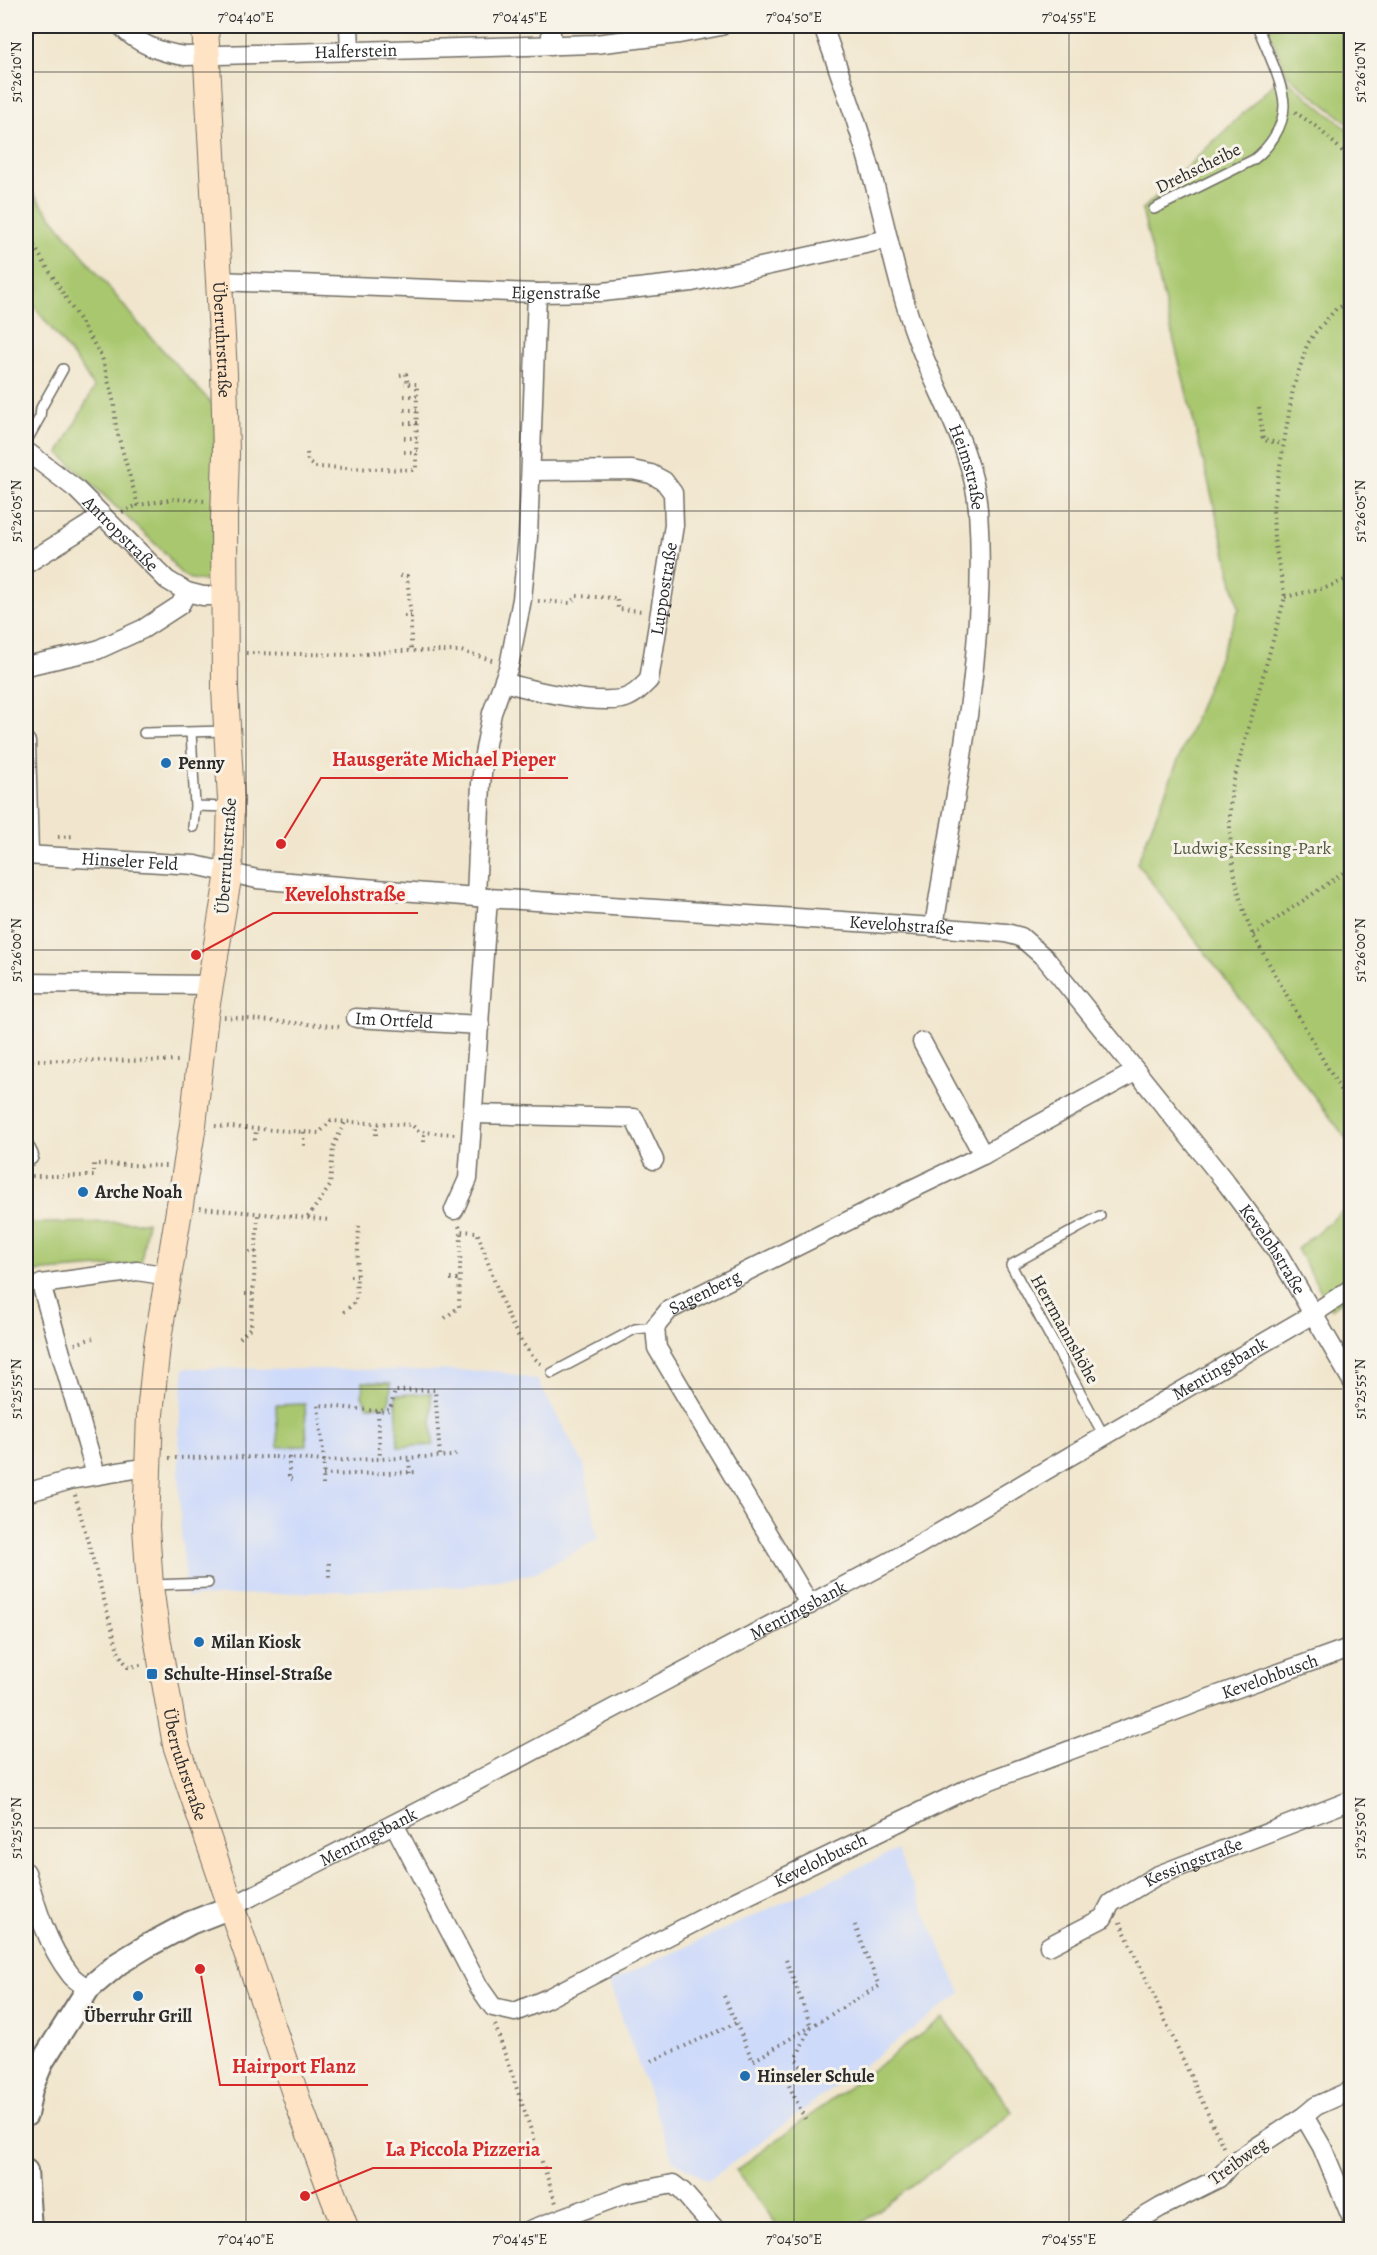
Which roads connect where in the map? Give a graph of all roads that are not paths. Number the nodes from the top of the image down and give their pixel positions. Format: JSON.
{"nodes":[{"id":1,"x":32,"y":26,"type":"edge"},
{"id":2,"x":121,"y":26,"type":"edge"},
{"id":3,"x":205,"y":26,"type":"edge"},
{"id":4,"x":349,"y":26,"type":"edge"},
{"id":5,"x":551,"y":26,"type":"edge"},
{"id":6,"x":721,"y":26,"type":"edge"},
{"id":7,"x":823,"y":26,"type":"edge"},
{"id":8,"x":1257,"y":26,"type":"edge"},
{"id":9,"x":26,"y":30,"type":"edge"},
{"id":10,"x":551,"y":46,"type":"junction"},
{"id":11,"x":350,"y":50,"type":"junction"},
{"id":12,"x":206,"y":56,"type":"junction"},
{"id":13,"x":1154,"y":209,"type":"dead end"},
{"id":14,"x":888,"y":239,"type":"junction"},
{"id":15,"x":218,"y":280,"type":"junction"},
{"id":16,"x":537,"y":293,"type":"junction"},
{"id":17,"x":63,"y":369,"type":"dead end"},
{"id":18,"x":26,"y":442,"type":"edge"},
{"id":19,"x":26,"y":451,"type":"edge"},
{"id":20,"x":532,"y":471,"type":"junction"},
{"id":21,"x":101,"y":515,"type":"junction"},
{"id":22,"x":26,"y":564,"type":"edge"},
{"id":23,"x":187,"y":592,"type":"junction"},
{"id":24,"x":224,"y":596,"type":"junction"},
{"id":25,"x":26,"y":666,"type":"edge"},
{"id":26,"x":507,"y":674,"type":"junction"},
{"id":27,"x":227,"y":731,"type":"junction"},
{"id":28,"x":191,"y":732,"type":"junction"},
{"id":29,"x":144,"y":733,"type":"dead end"},
{"id":30,"x":26,"y":742,"type":"edge"},
{"id":31,"x":195,"y":806,"type":"junction"},
{"id":32,"x":230,"y":807,"type":"junction"},
{"id":33,"x":193,"y":828,"type":"dead end"},
{"id":34,"x":27,"y":855,"type":"edge"},
{"id":35,"x":229,"y":873,"type":"junction"},
{"id":36,"x":482,"y":897,"type":"junction"},
{"id":37,"x":934,"y":927,"type":"junction"},
{"id":38,"x":26,"y":983,"type":"edge"},
{"id":39,"x":211,"y":985,"type":"junction"},
{"id":40,"x":356,"y":1018,"type":"road end"},
{"id":41,"x":480,"y":1025,"type":"junction"},
{"id":42,"x":922,"y":1042,"type":"dead end"},
{"id":43,"x":1135,"y":1072,"type":"junction"},
{"id":44,"x":474,"y":1114,"type":"junction"},
{"id":45,"x":983,"y":1155,"type":"junction"},
{"id":46,"x":654,"y":1160,"type":"dead end"},
{"id":47,"x":454,"y":1210,"type":"road end"},
{"id":48,"x":1100,"y":1216,"type":"dead end"},
{"id":49,"x":169,"y":1276,"type":"junction"},
{"id":50,"x":33,"y":1281,"type":"edge"},
{"id":51,"x":1352,"y":1288,"type":"edge"},
{"id":52,"x":1313,"y":1314,"type":"junction"},
{"id":53,"x":655,"y":1327,"type":"junction"},
{"id":54,"x":552,"y":1373,"type":"road end"},
{"id":55,"x":1352,"y":1381,"type":"edge"},
{"id":56,"x":1104,"y":1436,"type":"junction"},
{"id":57,"x":147,"y":1463,"type":"junction"},
{"id":58,"x":96,"y":1475,"type":"junction"},
{"id":59,"x":26,"y":1493,"type":"edge"},
{"id":60,"x":208,"y":1583,"type":"dead end"},
{"id":61,"x":150,"y":1586,"type":"junction"},
{"id":62,"x":810,"y":1605,"type":"junction"},
{"id":63,"x":1352,"y":1647,"type":"edge"},
{"id":64,"x":1352,"y":1800,"type":"edge"},
{"id":65,"x":394,"y":1824,"type":"junction"},
{"id":66,"x":26,"y":1872,"type":"edge"},
{"id":67,"x":231,"y":1907,"type":"junction"},
{"id":68,"x":1049,"y":1946,"type":"dead end"},
{"id":69,"x":88,"y":1989,"type":"junction"},
{"id":70,"x":1352,"y":2090,"type":"edge"},
{"id":71,"x":26,"y":2115,"type":"edge"},
{"id":72,"x":1304,"y":2116,"type":"junction"},
{"id":73,"x":26,"y":2171,"type":"edge"},
{"id":74,"x":1352,"y":2219,"type":"edge"},
{"id":75,"x":30,"y":2229,"type":"edge"},
{"id":76,"x":346,"y":2229,"type":"edge"},
{"id":77,"x":530,"y":2229,"type":"edge"},
{"id":78,"x":716,"y":2229,"type":"edge"},
{"id":79,"x":1122,"y":2229,"type":"edge"}],
"edges":[{"from":1,"to":9,"type":"lane"},
{"from":2,"to":12,"type":"street","name":"Halferstein"},
{"from":3,"to":12,"type":"main road","name":"Überruhrstraße"},
{"from":4,"to":11,"type":"street"},
{"from":5,"to":10,"type":"street"},
{"from":6,"to":10,"type":"street","name":"Halferstein"},
{"from":7,"to":14,"type":"street","name":"Heimstraße"},
{"from":8,"to":13,"type":"lane","name":"Drehscheibe"},
{"from":10,"to":11,"type":"street","name":"Halferstein"},
{"from":11,"to":12,"type":"street","name":"Halferstein"},
{"from":12,"to":15,"type":"main road","name":"Überruhrstraße"},
{"from":14,"to":16,"type":"street","name":"Eigenstraße"},
{"from":14,"to":37,"type":"street","name":"Heimstraße"},
{"from":15,"to":16,"type":"street","name":"Eigenstraße"},
{"from":15,"to":24,"type":"main road","name":"Überruhrstraße"},
{"from":16,"to":20,"type":"street"},
{"from":17,"to":18,"type":"lane"},
{"from":19,"to":21,"type":"street","name":"Antropstraße"},
{"from":20,"to":26,"type":"street"},
{"from":20,"to":26,"type":"street","name":"Luppostraße"},
{"from":21,"to":22,"type":"street"},
{"from":21,"to":23,"type":"street","name":"Antropstraße"},
{"from":23,"to":24,"type":"street","name":"Antropstraße"},
{"from":23,"to":25,"type":"street"},
{"from":24,"to":27,"type":"main road","name":"Überruhrstraße"},
{"from":26,"to":36,"type":"street"},
{"from":27,"to":28,"type":"lane"},
{"from":27,"to":32,"type":"main road","name":"Überruhrstraße"},
{"from":28,"to":29,"type":"lane"},
{"from":28,"to":31,"type":"lane"},
{"from":30,"to":34,"type":"street","name":"Hinseler Feld"},
{"from":31,"to":32,"type":"lane"},
{"from":31,"to":33,"type":"lane"},
{"from":32,"to":35,"type":"main road","name":"Überruhrstraße"},
{"from":34,"to":35,"type":"street","name":"Hinseler Feld"},
{"from":35,"to":36,"type":"street","name":"Kevelohstraße"},
{"from":35,"to":39,"type":"main road","name":"Überruhrstraße"},
{"from":36,"to":37,"type":"street","name":"Kevelohstraße"},
{"from":36,"to":41,"type":"street"},
{"from":37,"to":43,"type":"street","name":"Kevelohstraße"},
{"from":38,"to":39,"type":"street"},
{"from":39,"to":49,"type":"main road","name":"Überruhrstraße"},
{"from":40,"to":41,"type":"street","name":"Im Ortfeld"},
{"from":41,"to":44,"type":"street"},
{"from":42,"to":45,"type":"street"},
{"from":43,"to":45,"type":"street","name":"Sagenberg"},
{"from":43,"to":52,"type":"street","name":"Kevelohstraße"},
{"from":44,"to":46,"type":"street"},
{"from":44,"to":47,"type":"street"},
{"from":45,"to":53,"type":"street","name":"Sagenberg"},
{"from":48,"to":56,"type":"lane","name":"Herrmannshöhe"},
{"from":49,"to":50,"type":"street"},
{"from":49,"to":57,"type":"main road","name":"Überruhrstraße"},
{"from":50,"to":58,"type":"street"},
{"from":51,"to":52,"type":"street","name":"Mentingsbank"},
{"from":52,"to":55,"type":"street","name":"Kevelohstraße"},
{"from":52,"to":56,"type":"street","name":"Mentingsbank"},
{"from":53,"to":54,"type":"lane"},
{"from":53,"to":62,"type":"street","name":"Sagenberg"},
{"from":56,"to":62,"type":"street","name":"Mentingsbank"},
{"from":57,"to":58,"type":"street"},
{"from":57,"to":61,"type":"main road","name":"Überruhrstraße"},
{"from":58,"to":59,"type":"street"},
{"from":60,"to":61,"type":"lane"},
{"from":61,"to":67,"type":"main road","name":"Überruhrstraße"},
{"from":62,"to":65,"type":"street","name":"Mentingsbank"},
{"from":63,"to":65,"type":"street","name":"Kevelohbusch"},
{"from":64,"to":68,"type":"street","name":"Kessingstraße"},
{"from":65,"to":67,"type":"street","name":"Mentingsbank"},
{"from":66,"to":69,"type":"street"},
{"from":67,"to":69,"type":"street"},
{"from":67,"to":76,"type":"main road","name":"Überruhrstraße"},
{"from":69,"to":71,"type":"street"},
{"from":70,"to":72,"type":"street","name":"Treibweg"},
{"from":72,"to":74,"type":"street"},
{"from":72,"to":79,"type":"street","name":"Treibweg"},
{"from":73,"to":75,"type":"street"},
{"from":77,"to":78,"type":"street"}]}
